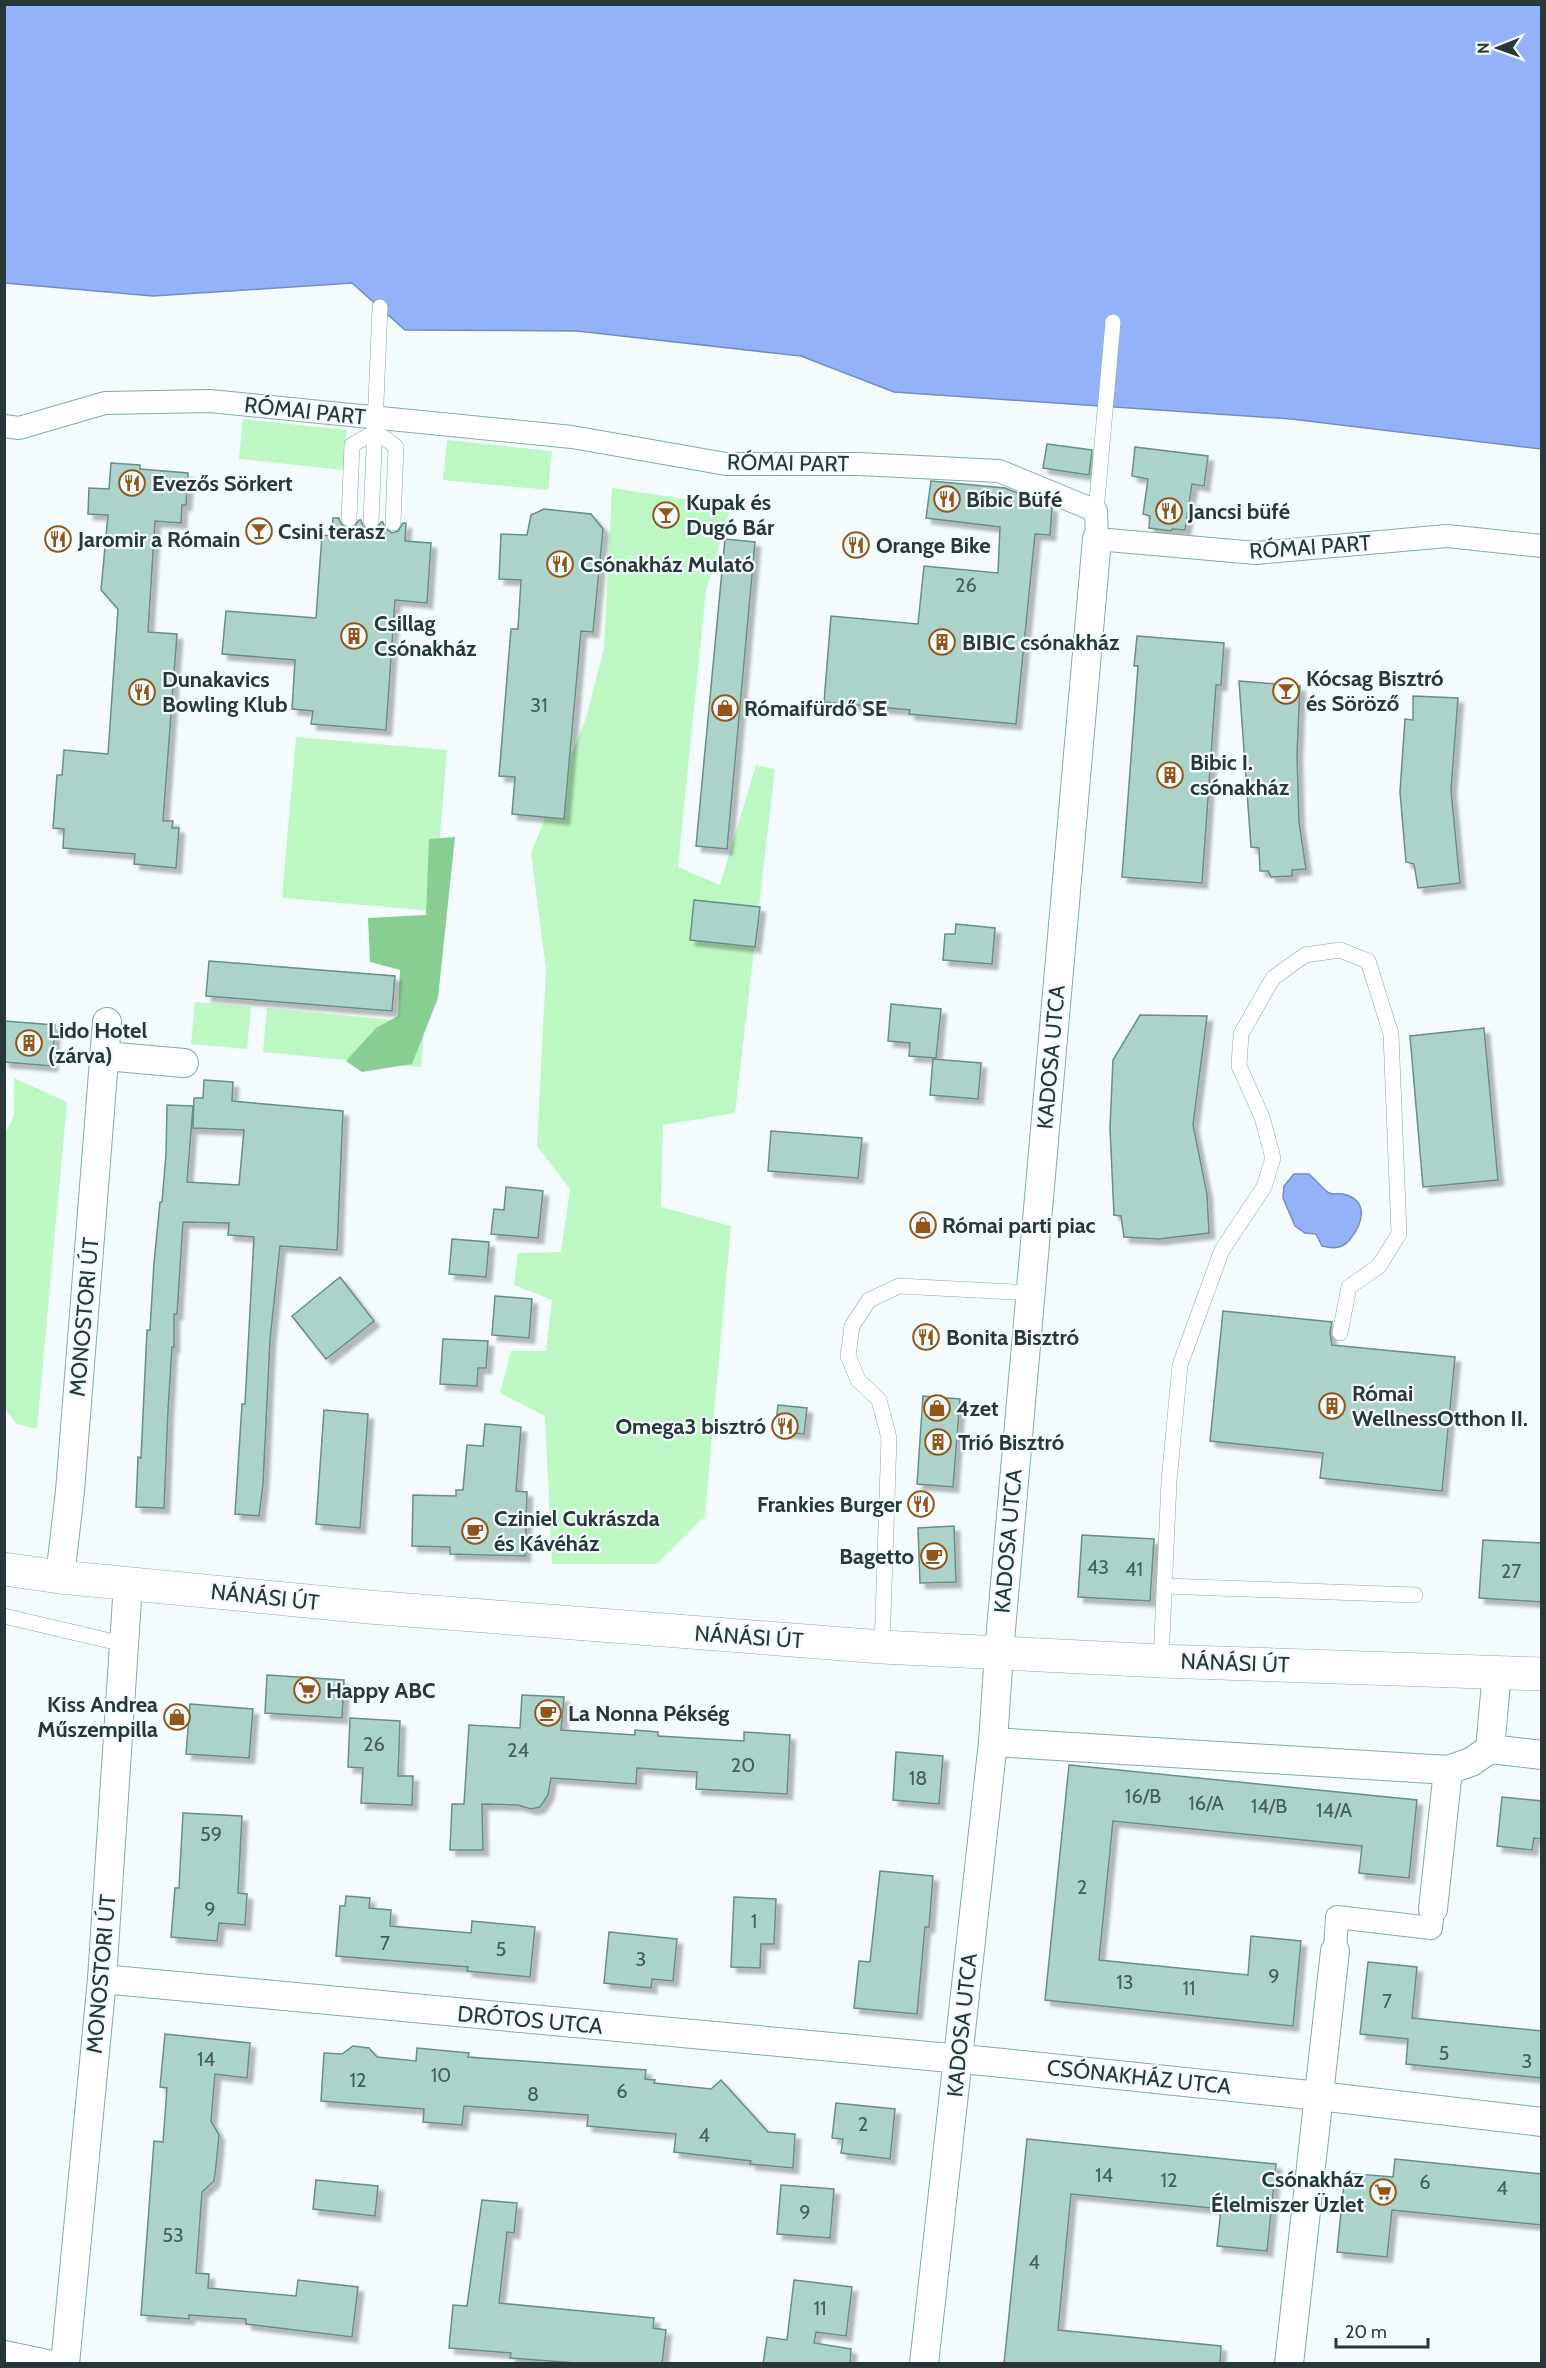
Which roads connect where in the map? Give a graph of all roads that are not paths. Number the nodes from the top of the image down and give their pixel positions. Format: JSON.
{"nodes":[{"id":1,"x":383,"y":310,"type":"dead end"},
{"id":2,"x":1113,"y":322,"type":"dead end"},
{"id":3,"x":377,"y":425,"type":"junction"},
{"id":4,"x":4,"y":426,"type":"edge"},
{"id":5,"x":378,"y":505,"type":"dead end"},
{"id":6,"x":349,"y":519,"type":"dead end"},
{"id":7,"x":371,"y":521,"type":"dead end"},
{"id":8,"x":393,"y":523,"type":"dead end"},
{"id":9,"x":1096,"y":525,"type":"junction"},
{"id":10,"x":1542,"y":546,"type":"edge"},
{"id":11,"x":107,"y":1022,"type":"dead end"},
{"id":12,"x":105,"y":1056,"type":"junction"},
{"id":13,"x":184,"y":1063,"type":"dead end"},
{"id":14,"x":1030,"y":1293,"type":"junction"},
{"id":15,"x":1340,"y":1333,"type":"dead end"},
{"id":16,"x":4,"y":1569,"type":"edge"},
{"id":17,"x":60,"y":1577,"type":"junction"},
{"id":18,"x":128,"y":1584,"type":"junction"},
{"id":19,"x":1164,"y":1586,"type":"junction"},
{"id":20,"x":1415,"y":1595,"type":"dead end"},
{"id":21,"x":4,"y":1616,"type":"edge"},
{"id":22,"x":123,"y":1644,"type":"junction"},
{"id":23,"x":882,"y":1647,"type":"junction"},
{"id":24,"x":999,"y":1652,"type":"junction"},
{"id":25,"x":1161,"y":1661,"type":"junction"},
{"id":26,"x":1497,"y":1672,"type":"junction"},
{"id":27,"x":1542,"y":1674,"type":"edge"},
{"id":28,"x":993,"y":1742,"type":"junction"},
{"id":29,"x":1490,"y":1749,"type":"junction"},
{"id":30,"x":1542,"y":1755,"type":"edge"},
{"id":31,"x":1448,"y":1770,"type":"junction"},
{"id":32,"x":1433,"y":1909,"type":"joint"},
{"id":33,"x":1335,"y":1951,"type":"joint"},
{"id":34,"x":102,"y":1979,"type":"junction"},
{"id":35,"x":958,"y":2060,"type":"junction"},
{"id":36,"x":1319,"y":2096,"type":"junction"},
{"id":37,"x":1542,"y":2122,"type":"edge"},
{"id":38,"x":4,"y":2355,"type":"edge"},
{"id":39,"x":47,"y":2364,"type":"edge"},
{"id":40,"x":65,"y":2364,"type":"edge"},
{"id":41,"x":924,"y":2364,"type":"edge"},
{"id":42,"x":1289,"y":2364,"type":"edge"}],
"edges":[{"from":1,"to":3,"type":"lane"},
{"from":2,"to":9,"type":"lane"},
{"from":3,"to":4,"type":"street","name":"RÓMAI PART"},
{"from":3,"to":5,"type":"lane"},
{"from":3,"to":6,"type":"lane"},
{"from":3,"to":7,"type":"lane"},
{"from":3,"to":8,"type":"lane"},
{"from":3,"to":9,"type":"street","name":"RÓMAI PART"},
{"from":9,"to":10,"type":"street","name":"RÓMAI PART"},
{"from":9,"to":14,"type":"street","name":"KADOSA UTCA"},
{"from":11,"to":12,"type":"street","name":"MONOSTORI ÚT"},
{"from":12,"to":13,"type":"street"},
{"from":12,"to":17,"type":"street","name":"MONOSTORI ÚT"},
{"from":14,"to":23,"type":"lane"},
{"from":14,"to":24,"type":"street","name":"KADOSA UTCA"},
{"from":15,"to":19,"type":"lane"},
{"from":16,"to":17,"type":"street","name":"NÁNÁSI ÚT"},
{"from":17,"to":18,"type":"street","name":"NÁNÁSI ÚT"},
{"from":18,"to":22,"type":"street","name":"MONOSTORI ÚT"},
{"from":18,"to":23,"type":"street","name":"NÁNÁSI ÚT"},
{"from":19,"to":20,"type":"lane"},
{"from":19,"to":25,"type":"lane"},
{"from":21,"to":22,"type":"lane"},
{"from":22,"to":34,"type":"street","name":"MONOSTORI ÚT"},
{"from":23,"to":24,"type":"street","name":"NÁNÁSI ÚT"},
{"from":24,"to":25,"type":"street","name":"NÁNÁSI ÚT"},
{"from":24,"to":28,"type":"street","name":"KADOSA UTCA"},
{"from":25,"to":26,"type":"street","name":"NÁNÁSI ÚT"},
{"from":26,"to":27,"type":"street","name":"NÁNÁSI ÚT"},
{"from":26,"to":29,"type":"street"},
{"from":28,"to":31,"type":"street"},
{"from":28,"to":35,"type":"street","name":"KADOSA UTCA"},
{"from":29,"to":30,"type":"street"},
{"from":29,"to":31,"type":"street"},
{"from":31,"to":32,"type":"street"},
{"from":32,"to":33,"type":"street"},
{"from":33,"to":36,"type":"street"},
{"from":34,"to":35,"type":"street","name":"DRÓTOS UTCA"},
{"from":34,"to":40,"type":"street","name":"MONOSTORI ÚT"},
{"from":35,"to":36,"type":"street","name":"CSÓNAKHÁZ UTCA"},
{"from":35,"to":41,"type":"street","name":"KADOSA UTCA"},
{"from":36,"to":37,"type":"street","name":"CSÓNAKHÁZ UTCA"},
{"from":36,"to":42,"type":"street"},
{"from":38,"to":39,"type":"street"}]}
